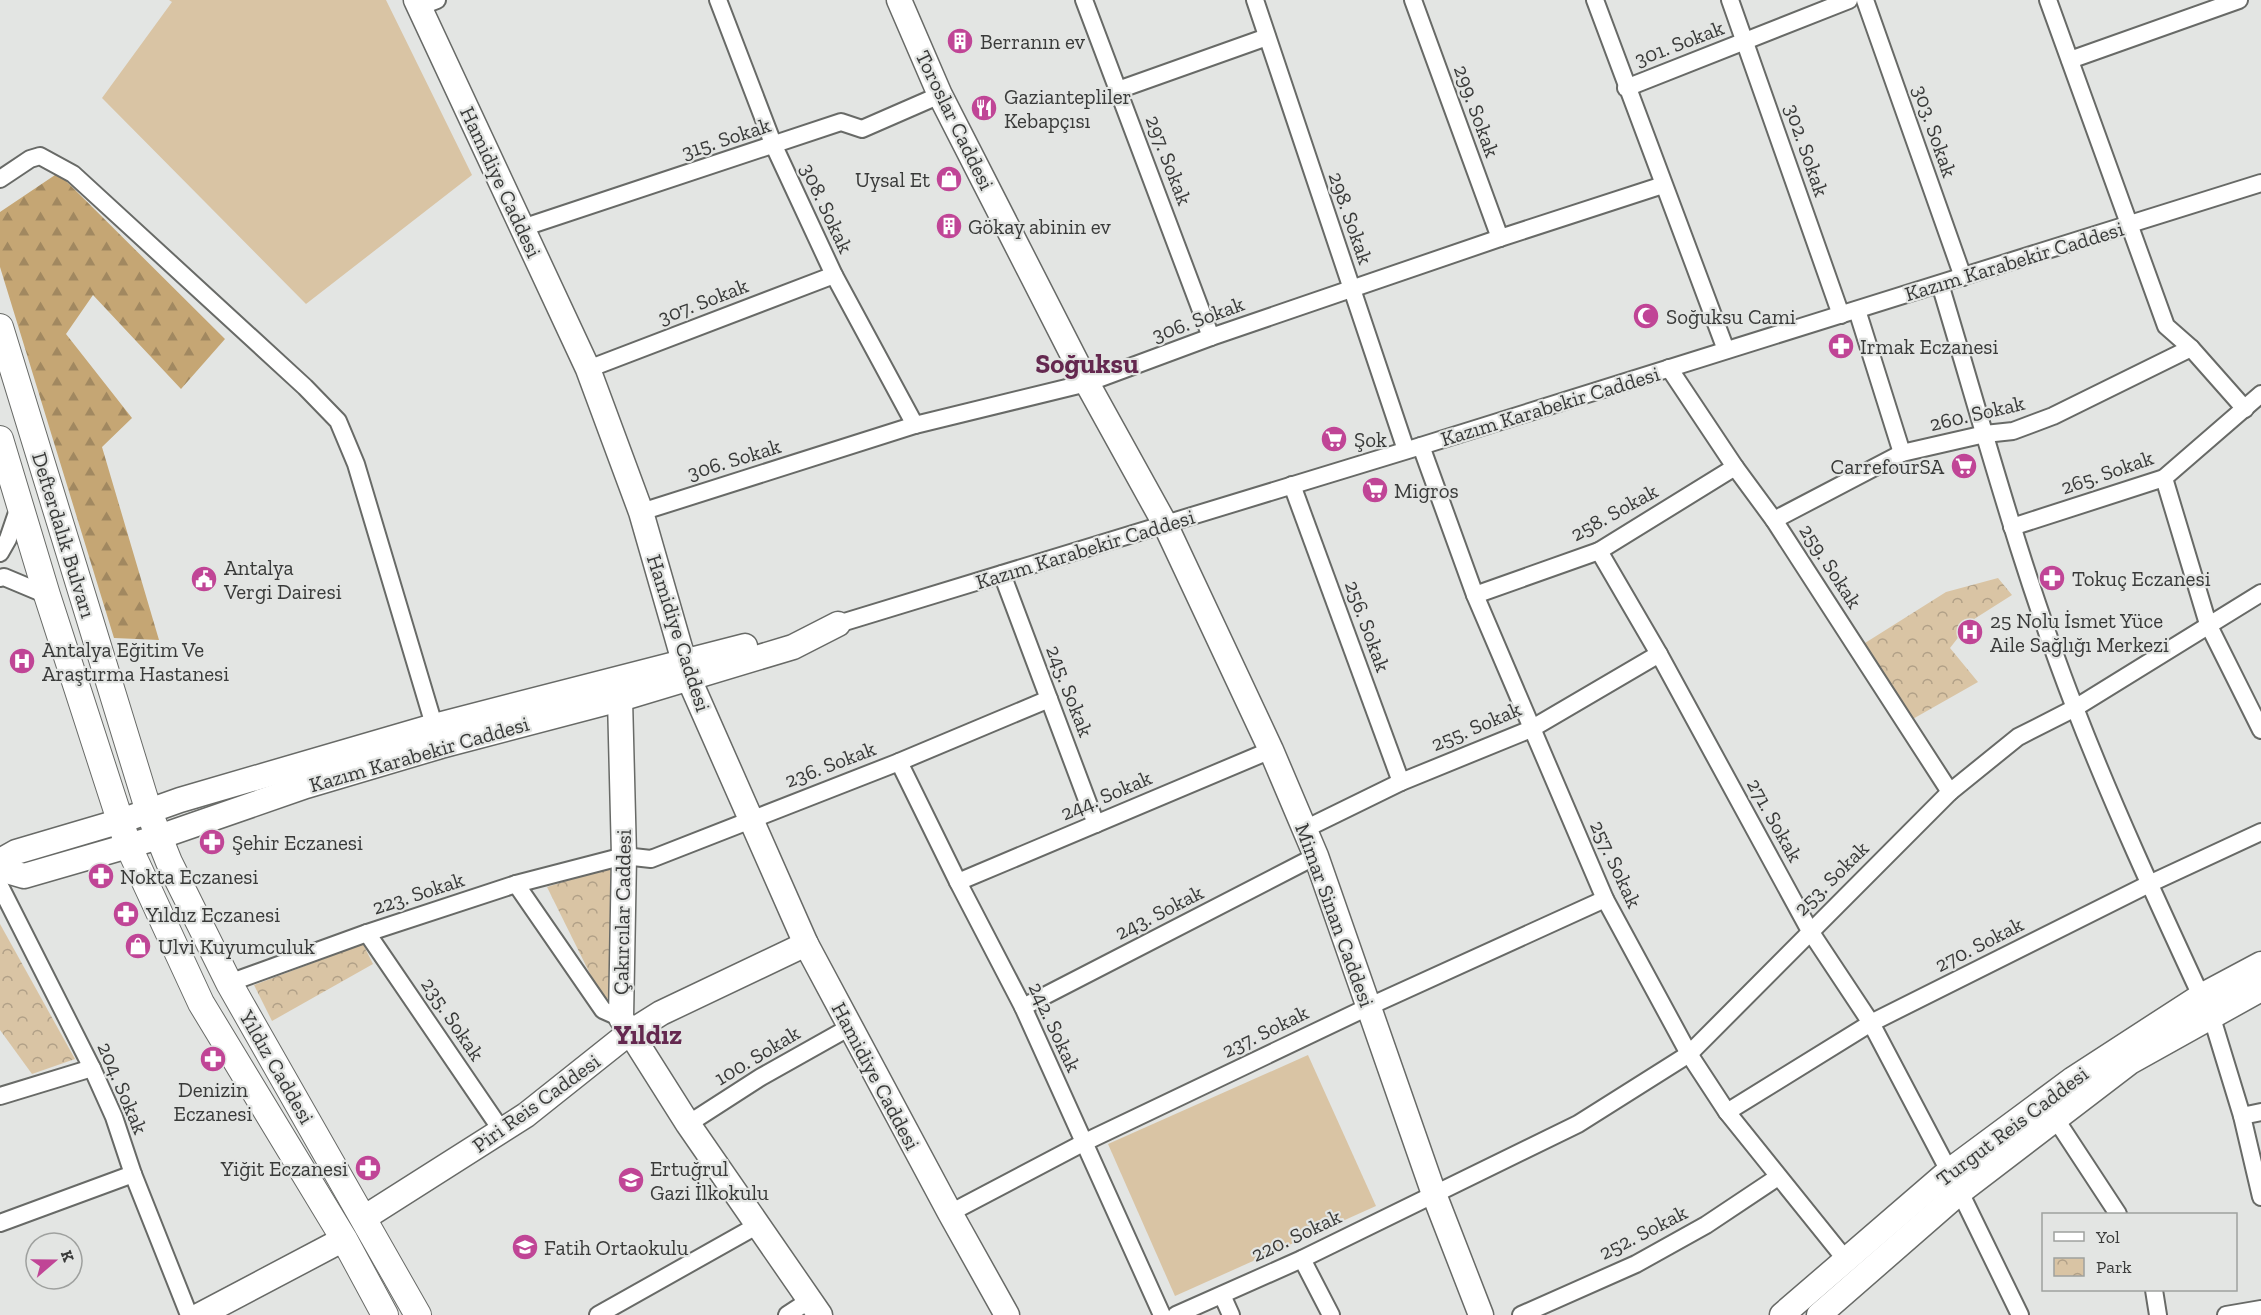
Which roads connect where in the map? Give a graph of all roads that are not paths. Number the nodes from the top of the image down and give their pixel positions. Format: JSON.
{"nodes":[{"id":1,"x":718,"y":0,"type":"edge"},
{"id":2,"x":899,"y":0,"type":"edge"},
{"id":3,"x":1084,"y":0,"type":"edge"},
{"id":4,"x":1255,"y":0,"type":"edge"},
{"id":5,"x":1413,"y":0,"type":"edge"},
{"id":6,"x":1595,"y":0,"type":"edge"},
{"id":7,"x":1730,"y":0,"type":"edge"},
{"id":8,"x":1849,"y":0,"type":"edge"},
{"id":9,"x":1865,"y":0,"type":"edge"},
{"id":10,"x":2048,"y":0,"type":"edge"},
{"id":11,"x":2239,"y":0,"type":"edge"},
{"id":12,"x":424,"y":2,"type":"edge"},
{"id":13,"x":1267,"y":37,"type":"junction"},
{"id":14,"x":1745,"y":42,"type":"junction"},
{"id":15,"x":2070,"y":60,"type":"junction"},
{"id":16,"x":1626,"y":88,"type":"junction"},
{"id":17,"x":1118,"y":90,"type":"junction"},
{"id":18,"x":940,"y":95,"type":"junction"},
{"id":19,"x":774,"y":146,"type":"junction"},
{"id":20,"x":0,"y":179,"type":"edge"},
{"id":21,"x":2261,"y":183,"type":"edge"},
{"id":22,"x":1663,"y":185,"type":"junction"},
{"id":23,"x":2128,"y":225,"type":"junction"},
{"id":24,"x":522,"y":228,"type":"junction"},
{"id":25,"x":1500,"y":238,"type":"junction"},
{"id":26,"x":834,"y":275,"type":"junction"},
{"id":27,"x":1963,"y":277,"type":"junction"},
{"id":28,"x":1940,"y":284,"type":"junction"},
{"id":29,"x":1352,"y":290,"type":"junction"},
{"id":30,"x":1849,"y":312,"type":"junction"},
{"id":31,"x":0,"y":327,"type":"edge"},
{"id":32,"x":1211,"y":337,"type":"junction"},
{"id":33,"x":2191,"y":348,"type":"junction"},
{"id":34,"x":1726,"y":350,"type":"junction"},
{"id":35,"x":1670,"y":368,"type":"junction"},
{"id":36,"x":588,"y":369,"type":"junction"},
{"id":37,"x":1087,"y":383,"type":"junction"},
{"id":38,"x":2261,"y":394,"type":"edge"},
{"id":39,"x":2245,"y":409,"type":"junction"},
{"id":40,"x":915,"y":426,"type":"junction"},
{"id":41,"x":1985,"y":434,"type":"junction"},
{"id":42,"x":0,"y":439,"type":"edge"},
{"id":43,"x":1413,"y":448,"type":"junction"},
{"id":44,"x":1902,"y":453,"type":"junction"},
{"id":45,"x":1735,"y":467,"type":"junction"},
{"id":46,"x":2164,"y":478,"type":"junction"},
{"id":47,"x":1292,"y":485,"type":"junction"},
{"id":48,"x":20,"y":503,"type":"junction"},
{"id":49,"x":641,"y":512,"type":"junction"},
{"id":50,"x":1773,"y":520,"type":"junction"},
{"id":51,"x":1165,"y":524,"type":"junction"},
{"id":52,"x":2012,"y":527,"type":"junction"},
{"id":53,"x":1599,"y":551,"type":"junction"},
{"id":54,"x":0,"y":553,"type":"edge"},
{"id":55,"x":1002,"y":574,"type":"junction"},
{"id":56,"x":0,"y":578,"type":"edge"},
{"id":57,"x":2261,"y":593,"type":"edge"},
{"id":58,"x":47,"y":595,"type":"junction"},
{"id":59,"x":1475,"y":595,"type":"junction"},
{"id":60,"x":838,"y":624,"type":"joint"},
{"id":61,"x":2208,"y":624,"type":"junction"},
{"id":62,"x":1659,"y":654,"type":"junction"},
{"id":63,"x":687,"y":670,"type":"junction"},
{"id":64,"x":620,"y":699,"type":"junction"},
{"id":65,"x":1049,"y":699,"type":"junction"},
{"id":66,"x":2075,"y":708,"type":"junction"},
{"id":67,"x":1531,"y":729,"type":"junction"},
{"id":68,"x":2261,"y":730,"type":"edge"},
{"id":69,"x":437,"y":736,"type":"junction"},
{"id":70,"x":1271,"y":750,"type":"junction"},
{"id":71,"x":899,"y":762,"type":"junction"},
{"id":72,"x":1401,"y":782,"type":"junction"},
{"id":73,"x":1950,"y":792,"type":"junction"},
{"id":74,"x":149,"y":812,"type":"junction"},
{"id":75,"x":751,"y":819,"type":"junction"},
{"id":76,"x":122,"y":821,"type":"junction"},
{"id":77,"x":1096,"y":824,"type":"junction"},
{"id":78,"x":1305,"y":829,"type":"junction"},
{"id":79,"x":2261,"y":832,"type":"edge"},
{"id":80,"x":159,"y":837,"type":"junction"},
{"id":81,"x":128,"y":845,"type":"junction"},
{"id":82,"x":624,"y":856,"type":"junction"},
{"id":83,"x":1316,"y":856,"type":"junction"},
{"id":84,"x":0,"y":861,"type":"edge"},
{"id":85,"x":0,"y":869,"type":"edge"},
{"id":86,"x":958,"y":882,"type":"junction"},
{"id":87,"x":516,"y":884,"type":"junction"},
{"id":88,"x":2150,"y":884,"type":"junction"},
{"id":89,"x":0,"y":886,"type":"edge"},
{"id":90,"x":1605,"y":899,"type":"junction"},
{"id":91,"x":1810,"y":931,"type":"junction"},
{"id":92,"x":368,"y":933,"type":"junction"},
{"id":93,"x":806,"y":944,"type":"junction"},
{"id":94,"x":2261,"y":964,"type":"edge"},
{"id":95,"x":229,"y":983,"type":"junction"},
{"id":96,"x":2261,"y":989,"type":"edge"},
{"id":97,"x":2200,"y":996,"type":"junction"},
{"id":98,"x":1370,"y":1006,"type":"junction"},
{"id":99,"x":1023,"y":1007,"type":"junction"},
{"id":100,"x":2212,"y":1018,"type":"junction"},
{"id":101,"x":1871,"y":1023,"type":"junction"},
{"id":102,"x":625,"y":1026,"type":"junction"},
{"id":103,"x":850,"y":1027,"type":"junction"},
{"id":104,"x":1689,"y":1054,"type":"junction"},
{"id":105,"x":92,"y":1068,"type":"junction"},
{"id":106,"x":0,"y":1096,"type":"edge"},
{"id":107,"x":1727,"y":1112,"type":"junction"},
{"id":108,"x":2261,"y":1112,"type":"edge"},
{"id":109,"x":2242,"y":1116,"type":"junction"},
{"id":110,"x":2055,"y":1118,"type":"junction"},
{"id":111,"x":688,"y":1124,"type":"junction"},
{"id":112,"x":502,"y":1131,"type":"junction"},
{"id":113,"x":1083,"y":1143,"type":"junction"},
{"id":114,"x":1948,"y":1171,"type":"junction"},
{"id":115,"x":133,"y":1174,"type":"junction"},
{"id":116,"x":1778,"y":1177,"type":"junction"},
{"id":117,"x":1960,"y":1192,"type":"junction"},
{"id":118,"x":1434,"y":1194,"type":"junction"},
{"id":119,"x":2261,"y":1197,"type":"edge"},
{"id":120,"x":950,"y":1213,"type":"junction"},
{"id":121,"x":2117,"y":1213,"type":"edge"},
{"id":122,"x":364,"y":1218,"type":"junction"},
{"id":123,"x":0,"y":1223,"type":"edge"},
{"id":124,"x":758,"y":1225,"type":"junction"},
{"id":125,"x":344,"y":1239,"type":"junction"},
{"id":126,"x":1302,"y":1259,"type":"junction"},
{"id":127,"x":1846,"y":1260,"type":"junction"},
{"id":128,"x":2154,"y":1291,"type":"edge"},
{"id":129,"x":1222,"y":1294,"type":"junction"},
{"id":130,"x":815,"y":1308,"type":"edge"},
{"id":131,"x":2261,"y":1309,"type":"edge"},
{"id":132,"x":189,"y":1315,"type":"edge"},
{"id":133,"x":200,"y":1315,"type":"edge"},
{"id":134,"x":385,"y":1315,"type":"edge"},
{"id":135,"x":418,"y":1315,"type":"edge"},
{"id":136,"x":598,"y":1315,"type":"edge"},
{"id":137,"x":787,"y":1315,"type":"edge"},
{"id":138,"x":1007,"y":1315,"type":"edge"},
{"id":139,"x":1162,"y":1315,"type":"edge"},
{"id":140,"x":1176,"y":1315,"type":"edge"},
{"id":141,"x":1231,"y":1315,"type":"edge"},
{"id":142,"x":1330,"y":1315,"type":"edge"},
{"id":143,"x":1481,"y":1315,"type":"edge"},
{"id":144,"x":1521,"y":1315,"type":"edge"},
{"id":145,"x":1782,"y":1315,"type":"edge"},
{"id":146,"x":1819,"y":1315,"type":"edge"},
{"id":147,"x":2020,"y":1315,"type":"edge"},
{"id":148,"x":2158,"y":1315,"type":"edge"},
{"id":149,"x":2226,"y":1315,"type":"edge"}],
"edges":[{"from":1,"to":19,"type":"street","name":"308. Sokak"},
{"from":2,"to":18,"type":"street","name":"Toroslar Caddesi"},
{"from":3,"to":17,"type":"street","name":"297. Sokak"},
{"from":4,"to":13,"type":"street","name":"298. Sokak"},
{"from":5,"to":25,"type":"street","name":"299. Sokak"},
{"from":6,"to":16,"type":"street"},
{"from":7,"to":14,"type":"street","name":"302. Sokak"},
{"from":8,"to":14,"type":"street","name":"301. Sokak"},
{"from":9,"to":27,"type":"street","name":"303. Sokak"},
{"from":10,"to":15,"type":"street"},
{"from":11,"to":15,"type":"street"},
{"from":12,"to":24,"type":"street","name":"Hamidiye Caddesi"},
{"from":13,"to":17,"type":"street"},
{"from":13,"to":29,"type":"street","name":"298. Sokak"},
{"from":14,"to":16,"type":"street","name":"301. Sokak"},
{"from":14,"to":30,"type":"street","name":"302. Sokak"},
{"from":15,"to":23,"type":"street"},
{"from":16,"to":22,"type":"street"},
{"from":17,"to":32,"type":"street","name":"297. Sokak"},
{"from":18,"to":19,"type":"street","name":"315. Sokak"},
{"from":18,"to":37,"type":"street","name":"Toroslar Caddesi"},
{"from":19,"to":24,"type":"street","name":"315. Sokak"},
{"from":19,"to":26,"type":"street","name":"308. Sokak"},
{"from":20,"to":69,"type":"street"},
{"from":21,"to":23,"type":"street","name":"Kazım Karabekir Caddesi"},
{"from":22,"to":25,"type":"street","name":"306. Sokak"},
{"from":22,"to":34,"type":"street"},
{"from":23,"to":27,"type":"street","name":"Kazım Karabekir Caddesi"},
{"from":23,"to":33,"type":"street"},
{"from":24,"to":36,"type":"street","name":"Hamidiye Caddesi"},
{"from":25,"to":29,"type":"street","name":"306. Sokak"},
{"from":26,"to":36,"type":"street","name":"307. Sokak"},
{"from":26,"to":40,"type":"street","name":"308. Sokak"},
{"from":27,"to":28,"type":"street","name":"Kazım Karabekir Caddesi"},
{"from":28,"to":30,"type":"street","name":"Kazım Karabekir Caddesi"},
{"from":28,"to":41,"type":"street"},
{"from":29,"to":32,"type":"street","name":"306. Sokak"},
{"from":29,"to":43,"type":"street","name":"298. Sokak"},
{"from":30,"to":34,"type":"street","name":"Kazım Karabekir Caddesi"},
{"from":30,"to":44,"type":"street","name":"302. Sokak"},
{"from":31,"to":74,"type":"main road","name":"Defterdalık Bulvarı"},
{"from":32,"to":37,"type":"street","name":"306. Sokak"},
{"from":33,"to":39,"type":"street"},
{"from":33,"to":41,"type":"street","name":"260. Sokak"},
{"from":34,"to":35,"type":"street","name":"Kazım Karabekir Caddesi"},
{"from":35,"to":43,"type":"street","name":"Kazım Karabekir Caddesi"},
{"from":35,"to":45,"type":"street","name":"259. Sokak"},
{"from":36,"to":49,"type":"street","name":"Hamidiye Caddesi"},
{"from":37,"to":40,"type":"street","name":"306. Sokak"},
{"from":37,"to":51,"type":"street","name":"Toroslar Caddesi"},
{"from":38,"to":39,"type":"street","name":"265. Sokak"},
{"from":39,"to":46,"type":"street","name":"265. Sokak"},
{"from":40,"to":49,"type":"street","name":"306. Sokak"},
{"from":41,"to":44,"type":"street","name":"260. Sokak"},
{"from":41,"to":52,"type":"street"},
{"from":42,"to":48,"type":"main road","name":"Defterdalık Bulvarı"},
{"from":43,"to":47,"type":"street","name":"Kazım Karabekir Caddesi"},
{"from":43,"to":59,"type":"street","name":"257. Sokak"},
{"from":44,"to":50,"type":"street","name":"260. Sokak"},
{"from":45,"to":50,"type":"street","name":"259. Sokak"},
{"from":45,"to":53,"type":"street","name":"258. Sokak"},
{"from":46,"to":52,"type":"street","name":"265. Sokak"},
{"from":46,"to":61,"type":"street"},
{"from":47,"to":51,"type":"street","name":"Kazım Karabekir Caddesi"},
{"from":47,"to":72,"type":"street","name":"256. Sokak"},
{"from":48,"to":54,"type":"street"},
{"from":48,"to":58,"type":"main road","name":"Defterdalık Bulvarı"},
{"from":49,"to":63,"type":"street","name":"Hamidiye Caddesi"},
{"from":50,"to":73,"type":"street","name":"259. Sokak"},
{"from":51,"to":55,"type":"street","name":"Kazım Karabekir Caddesi"},
{"from":51,"to":70,"type":"street","name":"Mimar Sinan Caddesi"},
{"from":52,"to":66,"type":"street"},
{"from":53,"to":59,"type":"street","name":"258. Sokak"},
{"from":53,"to":62,"type":"street","name":"271. Sokak"},
{"from":55,"to":60,"type":"street","name":"Kazım Karabekir Caddesi"},
{"from":55,"to":65,"type":"street","name":"245. Sokak"},
{"from":56,"to":58,"type":"street"},
{"from":57,"to":61,"type":"street","name":"253. Sokak"},
{"from":58,"to":76,"type":"main road","name":"Defterdalık Bulvarı"},
{"from":59,"to":67,"type":"street","name":"257. Sokak"},
{"from":60,"to":63,"type":"street","name":"Kazım Karabekir Caddesi"},
{"from":61,"to":66,"type":"street","name":"253. Sokak"},
{"from":61,"to":68,"type":"street"},
{"from":62,"to":67,"type":"street","name":"255. Sokak"},
{"from":62,"to":91,"type":"street","name":"271. Sokak"},
{"from":63,"to":64,"type":"street","name":"Kazım Karabekir Caddesi"},
{"from":63,"to":69,"type":"street","name":"Kazım Karabekir Caddesi"},
{"from":63,"to":75,"type":"street","name":"Hamidiye Caddesi"},
{"from":64,"to":69,"type":"street","name":"Kazım Karabekir Caddesi"},
{"from":64,"to":82,"type":"street","name":"Çakırcılar Caddesi"},
{"from":65,"to":71,"type":"street","name":"236. Sokak"},
{"from":65,"to":77,"type":"street","name":"245. Sokak"},
{"from":66,"to":73,"type":"street","name":"253. Sokak"},
{"from":66,"to":88,"type":"street"},
{"from":67,"to":72,"type":"street","name":"255. Sokak"},
{"from":67,"to":90,"type":"street","name":"257. Sokak"},
{"from":69,"to":74,"type":"street","name":"Kazım Karabekir Caddesi"},
{"from":69,"to":80,"type":"street","name":"Kazım Karabekir Caddesi"},
{"from":70,"to":77,"type":"street","name":"244. Sokak"},
{"from":70,"to":78,"type":"street","name":"Mimar Sinan Caddesi"},
{"from":71,"to":75,"type":"street","name":"236. Sokak"},
{"from":71,"to":86,"type":"street","name":"242. Sokak"},
{"from":72,"to":78,"type":"street","name":"255. Sokak"},
{"from":73,"to":91,"type":"street","name":"253. Sokak"},
{"from":74,"to":76,"type":"street","name":"Kazım Karabekir Caddesi"},
{"from":74,"to":80,"type":"main road","name":"Yıldız Caddesi"},
{"from":75,"to":82,"type":"street","name":"236. Sokak"},
{"from":75,"to":93,"type":"street","name":"Hamidiye Caddesi"},
{"from":76,"to":81,"type":"main road","name":"Yıldız Caddesi"},
{"from":76,"to":84,"type":"street","name":"Kazım Karabekir Caddesi"},
{"from":77,"to":86,"type":"street","name":"244. Sokak"},
{"from":78,"to":83,"type":"street","name":"Mimar Sinan Caddesi"},
{"from":79,"to":88,"type":"street","name":"270. Sokak"},
{"from":80,"to":81,"type":"street","name":"Kazım Karabekir Caddesi"},
{"from":80,"to":95,"type":"main road","name":"Yıldız Caddesi"},
{"from":81,"to":85,"type":"street","name":"Kazım Karabekir Caddesi"},
{"from":81,"to":125,"type":"main road","name":"Yıldız Caddesi"},
{"from":82,"to":87,"type":"street","name":"223. Sokak"},
{"from":82,"to":102,"type":"street","name":"Çakırcılar Caddesi"},
{"from":83,"to":98,"type":"street","name":"Mimar Sinan Caddesi"},
{"from":83,"to":99,"type":"street","name":"243. Sokak"},
{"from":86,"to":99,"type":"street","name":"242. Sokak"},
{"from":87,"to":92,"type":"street","name":"223. Sokak"},
{"from":87,"to":102,"type":"street"},
{"from":88,"to":97,"type":"street"},
{"from":88,"to":101,"type":"street","name":"270. Sokak"},
{"from":89,"to":105,"type":"street","name":"204. Sokak"},
{"from":90,"to":98,"type":"street","name":"237. Sokak"},
{"from":90,"to":104,"type":"street","name":"257. Sokak"},
{"from":91,"to":101,"type":"street","name":"271. Sokak"},
{"from":91,"to":104,"type":"street","name":"253. Sokak"},
{"from":92,"to":95,"type":"street","name":"223. Sokak"},
{"from":92,"to":112,"type":"street","name":"235. Sokak"},
{"from":93,"to":102,"type":"street","name":"Piri Reis Caddesi"},
{"from":93,"to":103,"type":"street","name":"Hamidiye Caddesi"},
{"from":94,"to":97,"type":"street","name":"Turgut Reis Caddesi"},
{"from":95,"to":122,"type":"main road","name":"Yıldız Caddesi"},
{"from":96,"to":100,"type":"street","name":"Turgut Reis Caddesi"},
{"from":97,"to":114,"type":"street","name":"Turgut Reis Caddesi"},
{"from":98,"to":113,"type":"street","name":"237. Sokak"},
{"from":98,"to":118,"type":"street","name":"Mimar Sinan Caddesi"},
{"from":99,"to":113,"type":"street","name":"242. Sokak"},
{"from":100,"to":109,"type":"street"},
{"from":100,"to":110,"type":"street","name":"Turgut Reis Caddesi"},
{"from":101,"to":107,"type":"street","name":"270. Sokak"},
{"from":101,"to":114,"type":"street","name":"271. Sokak"},
{"from":102,"to":111,"type":"street"},
{"from":102,"to":112,"type":"street","name":"Piri Reis Caddesi"},
{"from":103,"to":111,"type":"street","name":"100. Sokak"},
{"from":103,"to":120,"type":"street","name":"Hamidiye Caddesi"},
{"from":104,"to":107,"type":"street","name":"257. Sokak"},
{"from":104,"to":118,"type":"street","name":"253. Sokak"},
{"from":105,"to":106,"type":"street"},
{"from":105,"to":115,"type":"street","name":"204. Sokak"},
{"from":107,"to":116,"type":"street","name":"257. Sokak"},
{"from":108,"to":109,"type":"street"},
{"from":109,"to":119,"type":"street"},
{"from":110,"to":117,"type":"street","name":"Turgut Reis Caddesi"},
{"from":110,"to":121,"type":"street"},
{"from":111,"to":124,"type":"street"},
{"from":112,"to":122,"type":"street","name":"Piri Reis Caddesi"},
{"from":113,"to":120,"type":"street","name":"237. Sokak"},
{"from":113,"to":139,"type":"street","name":"242. Sokak"},
{"from":114,"to":127,"type":"street","name":"Turgut Reis Caddesi"},
{"from":115,"to":123,"type":"street"},
{"from":115,"to":132,"type":"street","name":"204. Sokak"},
{"from":116,"to":127,"type":"street","name":"257. Sokak"},
{"from":116,"to":144,"type":"street","name":"252. Sokak"},
{"from":117,"to":146,"type":"street","name":"Turgut Reis Caddesi"},
{"from":117,"to":147,"type":"street"},
{"from":118,"to":126,"type":"street","name":"220. Sokak"},
{"from":118,"to":143,"type":"street","name":"Mimar Sinan Caddesi"},
{"from":120,"to":138,"type":"street","name":"Hamidiye Caddesi"},
{"from":122,"to":135,"type":"main road","name":"Yıldız Caddesi"},
{"from":124,"to":130,"type":"street"},
{"from":124,"to":136,"type":"street"},
{"from":125,"to":133,"type":"street"},
{"from":125,"to":134,"type":"main road","name":"Yıldız Caddesi"},
{"from":126,"to":129,"type":"street","name":"220. Sokak"},
{"from":126,"to":142,"type":"street"},
{"from":127,"to":145,"type":"street","name":"Turgut Reis Caddesi"},
{"from":128,"to":148,"type":"street"},
{"from":129,"to":140,"type":"street","name":"220. Sokak"},
{"from":129,"to":141,"type":"street"},
{"from":130,"to":137,"type":"street"},
{"from":131,"to":149,"type":"street"}]}
